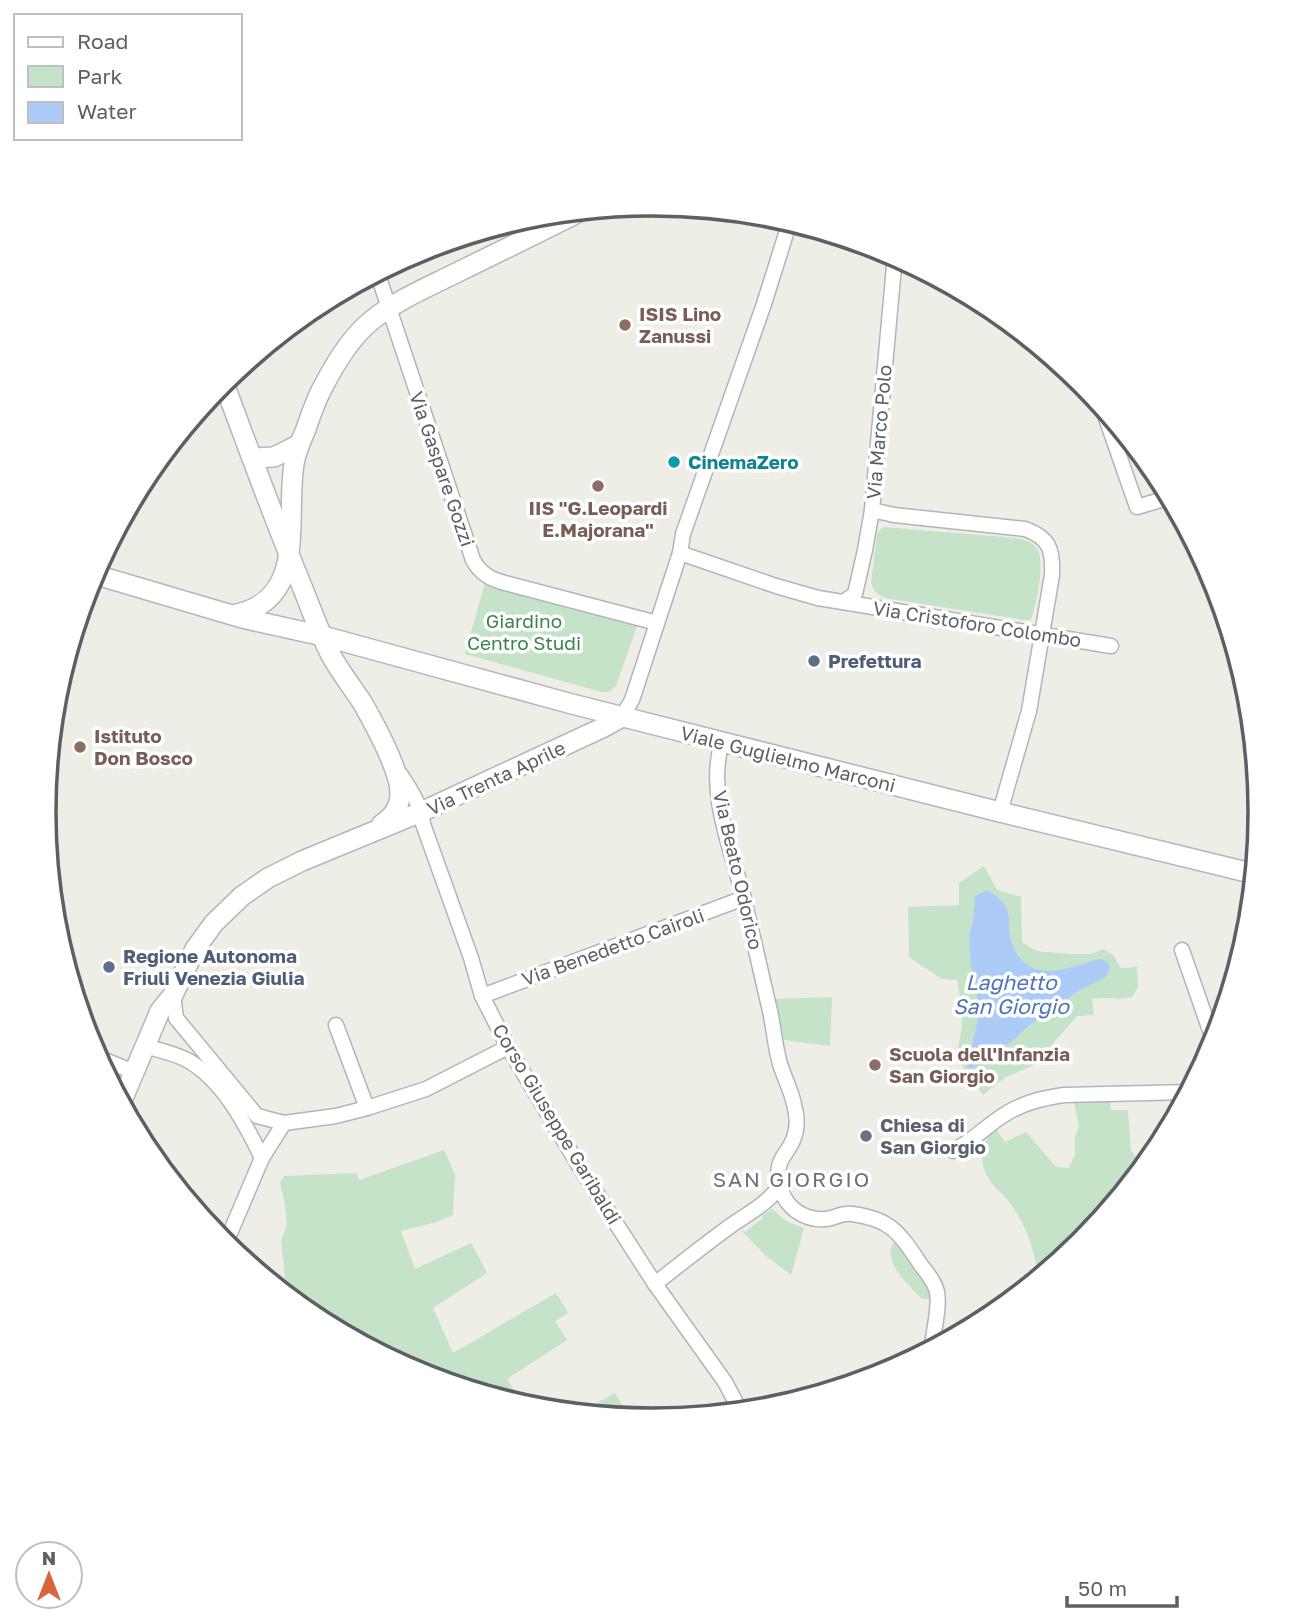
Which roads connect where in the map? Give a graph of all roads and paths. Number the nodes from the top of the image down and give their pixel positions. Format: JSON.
{"nodes":[{"id":1,"x":555,"y":224,"type":"edge"},
{"id":2,"x":787,"y":231,"type":"edge"},
{"id":3,"x":894,"y":267,"type":"edge"},
{"id":4,"x":380,"y":282,"type":"edge"},
{"id":5,"x":388,"y":309,"type":"junction"},
{"id":6,"x":228,"y":394,"type":"edge"},
{"id":7,"x":1110,"y":430,"type":"edge"},
{"id":8,"x":298,"y":445,"type":"junction"},
{"id":9,"x":252,"y":458,"type":"junction"},
{"id":10,"x":294,"y":466,"type":"junction"},
{"id":11,"x":260,"y":478,"type":"junction"},
{"id":12,"x":1160,"y":500,"type":"edge"},
{"id":13,"x":872,"y":510,"type":"junction"},
{"id":14,"x":289,"y":553,"type":"junction"},
{"id":15,"x":680,"y":553,"type":"junction"},
{"id":16,"x":104,"y":577,"type":"edge"},
{"id":17,"x":843,"y":602,"type":"junction"},
{"id":18,"x":231,"y":615,"type":"junction"},
{"id":19,"x":657,"y":623,"type":"junction"},
{"id":20,"x":1042,"y":634,"type":"junction"},
{"id":21,"x":323,"y":636,"type":"junction"},
{"id":22,"x":1111,"y":646,"type":"dead end"},
{"id":23,"x":622,"y":717,"type":"junction"},
{"id":24,"x":722,"y":742,"type":"junction"},
{"id":25,"x":391,"y":759,"type":"junction"},
{"id":26,"x":1000,"y":812,"type":"junction"},
{"id":27,"x":421,"y":813,"type":"junction"},
{"id":28,"x":367,"y":834,"type":"junction"},
{"id":29,"x":1246,"y":872,"type":"edge"},
{"id":30,"x":744,"y":898,"type":"junction"},
{"id":31,"x":1182,"y":950,"type":"dead end"},
{"id":32,"x":173,"y":995,"type":"junction"},
{"id":33,"x":482,"y":996,"type":"junction"},
{"id":34,"x":336,"y":1025,"type":"dead end"},
{"id":35,"x":1209,"y":1027,"type":"edge"},
{"id":36,"x":145,"y":1046,"type":"junction"},
{"id":37,"x":508,"y":1047,"type":"junction"},
{"id":38,"x":112,"y":1063,"type":"edge"},
{"id":39,"x":134,"y":1072,"type":"junction"},
{"id":40,"x":126,"y":1091,"type":"edge"},
{"id":41,"x":1178,"y":1092,"type":"edge"},
{"id":42,"x":367,"y":1108,"type":"junction"},
{"id":43,"x":284,"y":1123,"type":"junction"},
{"id":44,"x":953,"y":1152,"type":"dead end"},
{"id":45,"x":262,"y":1158,"type":"junction"},
{"id":46,"x":780,"y":1186,"type":"junction"},
{"id":47,"x":230,"y":1233,"type":"edge"},
{"id":48,"x":655,"y":1284,"type":"junction"},
{"id":49,"x":932,"y":1339,"type":"edge"},
{"id":50,"x":736,"y":1402,"type":"edge"}],
"edges":[{"from":1,"to":5,"type":"main road"},
{"from":2,"to":15,"type":"street"},
{"from":3,"to":13,"type":"street","name":"Via Marco Polo"},
{"from":4,"to":5,"type":"street","name":"Via Gaspare Gozzi"},
{"from":5,"to":8,"type":"main road"},
{"from":5,"to":19,"type":"street","name":"Via Gaspare Gozzi"},
{"from":6,"to":9,"type":"main road"},
{"from":7,"to":12,"type":"street"},
{"from":8,"to":9,"type":"main road"},
{"from":8,"to":10,"type":"main road"},
{"from":9,"to":11,"type":"main road"},
{"from":10,"to":11,"type":"main road"},
{"from":10,"to":14,"type":"main road"},
{"from":11,"to":14,"type":"main road"},
{"from":13,"to":17,"type":"street","name":"Via Marco Polo"},
{"from":13,"to":20,"type":"street"},
{"from":14,"to":18,"type":"main road"},
{"from":14,"to":21,"type":"main road"},
{"from":15,"to":17,"type":"street","name":"Via Cristoforo Colombo"},
{"from":15,"to":19,"type":"street"},
{"from":16,"to":18,"type":"main road","name":"Viale Guglielmo Marconi"},
{"from":17,"to":20,"type":"street","name":"Via Cristoforo Colombo"},
{"from":18,"to":21,"type":"main road","name":"Viale Guglielmo Marconi"},
{"from":19,"to":23,"type":"street"},
{"from":20,"to":22,"type":"street","name":"Via Cristoforo Colombo"},
{"from":20,"to":26,"type":"street"},
{"from":21,"to":23,"type":"main road","name":"Viale Guglielmo Marconi"},
{"from":21,"to":25,"type":"main road"},
{"from":23,"to":24,"type":"main road","name":"Viale Guglielmo Marconi"},
{"from":23,"to":27,"type":"main road","name":"Via Trenta Aprile"},
{"from":24,"to":26,"type":"main road","name":"Viale Guglielmo Marconi"},
{"from":24,"to":30,"type":"street","name":"Via Beato Odorico"},
{"from":25,"to":27,"type":"street","name":"Corso Giuseppe Garibaldi"},
{"from":25,"to":28,"type":"main road"},
{"from":26,"to":29,"type":"main road","name":"Viale Guglielmo Marconi"},
{"from":27,"to":28,"type":"main road","name":"Via Trenta Aprile"},
{"from":27,"to":33,"type":"street","name":"Corso Giuseppe Garibaldi"},
{"from":28,"to":32,"type":"main road"},
{"from":30,"to":33,"type":"street","name":"Via Benedetto Cairoli"},
{"from":30,"to":46,"type":"street","name":"Via Beato Odorico"},
{"from":31,"to":35,"type":"street"},
{"from":32,"to":36,"type":"main road"},
{"from":32,"to":43,"type":"street"},
{"from":33,"to":37,"type":"street","name":"Corso Giuseppe Garibaldi"},
{"from":34,"to":42,"type":"street"},
{"from":36,"to":39,"type":"main road"},
{"from":36,"to":45,"type":"street"},
{"from":37,"to":42,"type":"street"},
{"from":37,"to":48,"type":"street","name":"Corso Giuseppe Garibaldi"},
{"from":38,"to":39,"type":"street"},
{"from":39,"to":40,"type":"main road"},
{"from":41,"to":44,"type":"street"},
{"from":42,"to":43,"type":"street"},
{"from":43,"to":45,"type":"street"},
{"from":45,"to":47,"type":"street"},
{"from":46,"to":48,"type":"street"},
{"from":46,"to":49,"type":"street"},
{"from":48,"to":50,"type":"street","name":"Corso Giuseppe Garibaldi"}]}
